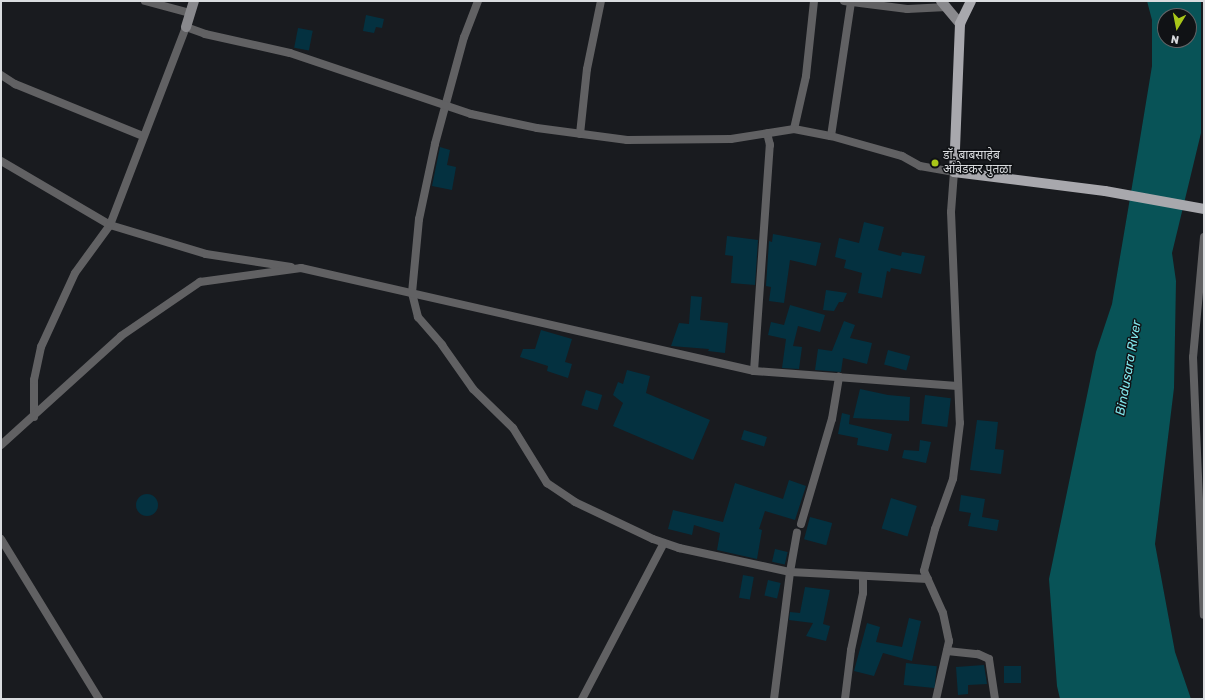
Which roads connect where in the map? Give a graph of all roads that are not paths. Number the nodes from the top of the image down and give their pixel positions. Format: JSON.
{"nodes":[{"id":1,"x":145,"y":1,"type":"edge"},
{"id":2,"x":194,"y":1,"type":"edge"},
{"id":3,"x":478,"y":1,"type":"edge"},
{"id":4,"x":601,"y":1,"type":"edge"},
{"id":5,"x":814,"y":1,"type":"edge"},
{"id":6,"x":848,"y":1,"type":"edge"},
{"id":7,"x":972,"y":1,"type":"edge"},
{"id":8,"x":944,"y":4,"type":"edge"},
{"id":9,"x":190,"y":13,"type":"junction"},
{"id":10,"x":960,"y":24,"type":"junction"},
{"id":11,"x":186,"y":27,"type":"junction"},
{"id":12,"x":1,"y":75,"type":"edge"},
{"id":13,"x":446,"y":106,"type":"junction"},
{"id":14,"x":794,"y":129,"type":"junction"},
{"id":15,"x":767,"y":133,"type":"junction"},
{"id":16,"x":580,"y":134,"type":"junction"},
{"id":17,"x":143,"y":136,"type":"junction"},
{"id":18,"x":831,"y":136,"type":"junction"},
{"id":19,"x":1,"y":161,"type":"edge"},
{"id":20,"x":954,"y":172,"type":"junction"},
{"id":21,"x":1204,"y":209,"type":"edge"},
{"id":22,"x":110,"y":225,"type":"junction"},
{"id":23,"x":1204,"y":237,"type":"edge"},
{"id":24,"x":301,"y":268,"type":"junction"},
{"id":25,"x":412,"y":293,"type":"junction"},
{"id":26,"x":754,"y":371,"type":"junction"},
{"id":27,"x":839,"y":377,"type":"junction"},
{"id":28,"x":957,"y":386,"type":"junction"},
{"id":29,"x":34,"y":417,"type":"junction"},
{"id":30,"x":1,"y":445,"type":"edge"},
{"id":31,"x":801,"y":524,"type":"dead end"},
{"id":32,"x":797,"y":534,"type":"dead end"},
{"id":33,"x":1,"y":539,"type":"edge"},
{"id":34,"x":664,"y":543,"type":"junction"},
{"id":35,"x":790,"y":572,"type":"junction"},
{"id":36,"x":863,"y":576,"type":"junction"},
{"id":37,"x":928,"y":579,"type":"junction"},
{"id":38,"x":1204,"y":615,"type":"edge"},
{"id":39,"x":947,"y":651,"type":"junction"},
{"id":40,"x":99,"y":699,"type":"edge"},
{"id":41,"x":582,"y":699,"type":"edge"},
{"id":42,"x":774,"y":699,"type":"edge"},
{"id":43,"x":845,"y":699,"type":"edge"},
{"id":44,"x":936,"y":699,"type":"edge"},
{"id":45,"x":995,"y":699,"type":"edge"}],
"edges":[{"from":1,"to":9,"type":"street"},
{"from":2,"to":9,"type":"street"},
{"from":3,"to":13,"type":"street"},
{"from":4,"to":16,"type":"street"},
{"from":5,"to":14,"type":"street"},
{"from":6,"to":8,"type":"street"},
{"from":6,"to":18,"type":"street"},
{"from":7,"to":10,"type":"main road"},
{"from":8,"to":10,"type":"street"},
{"from":9,"to":11,"type":"street"},
{"from":10,"to":20,"type":"main road"},
{"from":11,"to":13,"type":"street"},
{"from":11,"to":17,"type":"street"},
{"from":12,"to":17,"type":"street"},
{"from":13,"to":16,"type":"street"},
{"from":13,"to":25,"type":"street"},
{"from":14,"to":15,"type":"street"},
{"from":14,"to":18,"type":"street"},
{"from":15,"to":16,"type":"street"},
{"from":15,"to":26,"type":"street"},
{"from":17,"to":22,"type":"street"},
{"from":18,"to":20,"type":"street"},
{"from":19,"to":22,"type":"street"},
{"from":20,"to":21,"type":"main road"},
{"from":20,"to":28,"type":"street"},
{"from":22,"to":24,"type":"street"},
{"from":22,"to":29,"type":"street"},
{"from":23,"to":38,"type":"street"},
{"from":24,"to":25,"type":"street"},
{"from":24,"to":29,"type":"street"},
{"from":25,"to":26,"type":"street"},
{"from":25,"to":34,"type":"street"},
{"from":26,"to":27,"type":"street"},
{"from":27,"to":28,"type":"street"},
{"from":27,"to":31,"type":"street"},
{"from":28,"to":37,"type":"street"},
{"from":29,"to":30,"type":"street"},
{"from":32,"to":35,"type":"street"},
{"from":33,"to":40,"type":"street"},
{"from":34,"to":35,"type":"street"},
{"from":34,"to":41,"type":"street"},
{"from":35,"to":36,"type":"street"},
{"from":35,"to":42,"type":"street"},
{"from":36,"to":37,"type":"street"},
{"from":36,"to":43,"type":"street"},
{"from":37,"to":39,"type":"street"},
{"from":39,"to":44,"type":"street"},
{"from":39,"to":45,"type":"street"}]}
